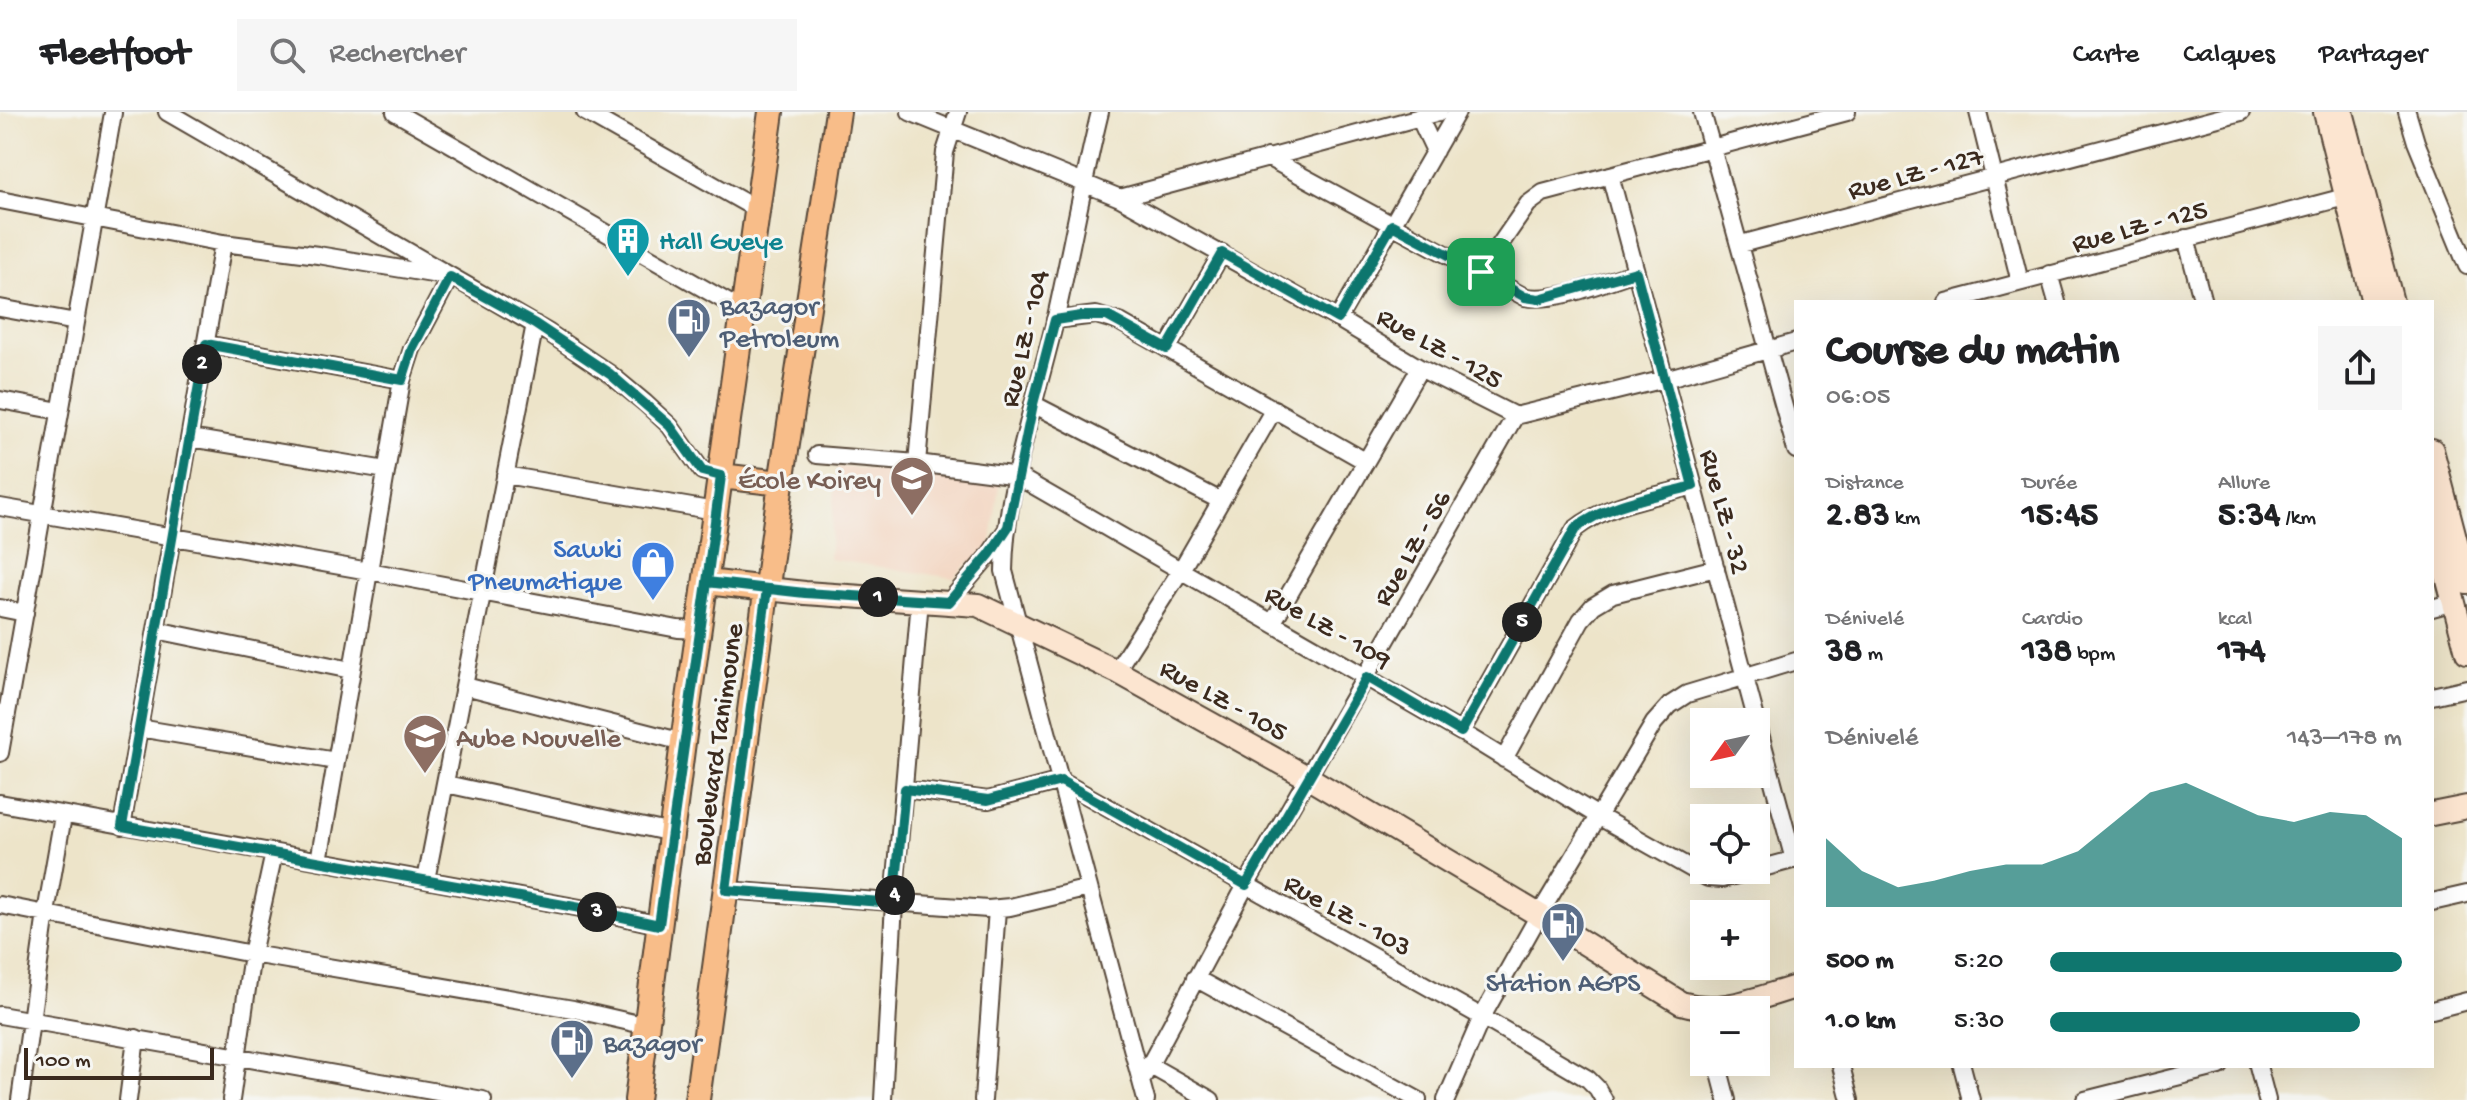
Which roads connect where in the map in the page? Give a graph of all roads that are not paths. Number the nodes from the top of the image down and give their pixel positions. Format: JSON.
{"nodes":[{"id":1,"x":98,"y":112,"type":"edge"},
{"id":2,"x":114,"y":112,"type":"edge"},
{"id":3,"x":167,"y":112,"type":"edge"},
{"id":4,"x":395,"y":112,"type":"edge"},
{"id":5,"x":585,"y":112,"type":"edge"},
{"id":6,"x":771,"y":112,"type":"edge"},
{"id":7,"x":838,"y":112,"type":"edge"},
{"id":8,"x":910,"y":112,"type":"edge"},
{"id":9,"x":958,"y":112,"type":"edge"},
{"id":10,"x":1100,"y":112,"type":"edge"},
{"id":11,"x":1457,"y":112,"type":"edge"},
{"id":12,"x":1702,"y":112,"type":"edge"},
{"id":13,"x":1847,"y":112,"type":"edge"},
{"id":14,"x":1978,"y":112,"type":"edge"},
{"id":15,"x":2241,"y":112,"type":"edge"},
{"id":16,"x":2325,"y":112,"type":"edge"},
{"id":17,"x":2342,"y":112,"type":"edge"},
{"id":18,"x":2407,"y":112,"type":"edge"},
{"id":19,"x":1431,"y":114,"type":"edge"},
{"id":20,"x":190,"y":118,"type":"edge"},
{"id":21,"x":2183,"y":119,"type":"edge"},
{"id":22,"x":951,"y":130,"type":"junction"},
{"id":23,"x":1714,"y":148,"type":"junction"},
{"id":24,"x":1435,"y":151,"type":"junction"},
{"id":25,"x":1267,"y":157,"type":"junction"},
{"id":26,"x":1610,"y":175,"type":"junction"},
{"id":27,"x":1992,"y":178,"type":"junction"},
{"id":28,"x":1083,"y":184,"type":"junction"},
{"id":29,"x":2345,"y":197,"type":"junction"},
{"id":30,"x":1120,"y":198,"type":"junction"},
{"id":31,"x":0,"y":200,"type":"edge"},
{"id":32,"x":756,"y":209,"type":"junction"},
{"id":33,"x":95,"y":218,"type":"junction"},
{"id":34,"x":1392,"y":225,"type":"junction"},
{"id":35,"x":2186,"y":238,"type":"junction"},
{"id":36,"x":223,"y":243,"type":"junction"},
{"id":37,"x":1741,"y":244,"type":"junction"},
{"id":38,"x":1222,"y":253,"type":"junction"},
{"id":39,"x":2467,"y":266,"type":"edge"},
{"id":40,"x":1481,"y":272,"type":"junction"},
{"id":41,"x":1636,"y":272,"type":"junction"},
{"id":42,"x":2049,"y":274,"type":"junction"},
{"id":43,"x":450,"y":277,"type":"junction"},
{"id":44,"x":2020,"y":282,"type":"junction"},
{"id":45,"x":1955,"y":300,"type":"edge"},
{"id":46,"x":2056,"y":300,"type":"edge"},
{"id":47,"x":2202,"y":300,"type":"edge"},
{"id":48,"x":2372,"y":300,"type":"edge"},
{"id":49,"x":2391,"y":300,"type":"edge"},
{"id":50,"x":0,"y":308,"type":"edge"},
{"id":51,"x":743,"y":311,"type":"junction"},
{"id":52,"x":1338,"y":319,"type":"junction"},
{"id":53,"x":1055,"y":320,"type":"junction"},
{"id":54,"x":76,"y":322,"type":"junction"},
{"id":55,"x":535,"y":324,"type":"junction"},
{"id":56,"x":1794,"y":343,"type":"edge"},
{"id":57,"x":206,"y":344,"type":"junction"},
{"id":58,"x":1167,"y":349,"type":"junction"},
{"id":59,"x":1769,"y":350,"type":"junction"},
{"id":60,"x":1420,"y":368,"type":"junction"},
{"id":61,"x":1665,"y":379,"type":"junction"},
{"id":62,"x":402,"y":380,"type":"junction"},
{"id":63,"x":0,"y":400,"type":"edge"},
{"id":64,"x":1033,"y":404,"type":"junction"},
{"id":65,"x":1274,"y":409,"type":"junction"},
{"id":66,"x":60,"y":411,"type":"junction"},
{"id":67,"x":1515,"y":416,"type":"junction"},
{"id":68,"x":190,"y":438,"type":"junction"},
{"id":69,"x":1794,"y":443,"type":"edge"},
{"id":70,"x":817,"y":455,"type":"dead end"},
{"id":71,"x":2434,"y":460,"type":"edge"},
{"id":72,"x":1365,"y":461,"type":"junction"},
{"id":73,"x":917,"y":463,"type":"junction"},
{"id":74,"x":386,"y":470,"type":"junction"},
{"id":75,"x":505,"y":475,"type":"junction"},
{"id":76,"x":721,"y":476,"type":"junction"},
{"id":77,"x":1017,"y":477,"type":"junction"},
{"id":78,"x":781,"y":483,"type":"junction"},
{"id":79,"x":1693,"y":486,"type":"junction"},
{"id":80,"x":1221,"y":501,"type":"junction"},
{"id":81,"x":0,"y":507,"type":"edge"},
{"id":82,"x":715,"y":511,"type":"junction"},
{"id":83,"x":42,"y":515,"type":"junction"},
{"id":84,"x":2434,"y":525,"type":"edge"},
{"id":85,"x":1008,"y":527,"type":"junction"},
{"id":86,"x":172,"y":537,"type":"junction"},
{"id":87,"x":1716,"y":568,"type":"junction"},
{"id":88,"x":1181,"y":570,"type":"junction"},
{"id":89,"x":369,"y":571,"type":"junction"},
{"id":90,"x":707,"y":582,"type":"junction"},
{"id":91,"x":767,"y":589,"type":"junction"},
{"id":92,"x":482,"y":591,"type":"junction"},
{"id":93,"x":2460,"y":592,"type":"edge"},
{"id":94,"x":920,"y":600,"type":"junction"},
{"id":95,"x":949,"y":602,"type":"junction"},
{"id":96,"x":2434,"y":607,"type":"edge"},
{"id":97,"x":0,"y":608,"type":"edge"},
{"id":98,"x":25,"y":613,"type":"junction"},
{"id":99,"x":1273,"y":622,"type":"junction"},
{"id":100,"x":1017,"y":624,"type":"junction"},
{"id":101,"x":156,"y":630,"type":"junction"},
{"id":102,"x":700,"y":630,"type":"junction"},
{"id":103,"x":2467,"y":652,"type":"edge"},
{"id":104,"x":1794,"y":662,"type":"edge"},
{"id":105,"x":351,"y":670,"type":"junction"},
{"id":106,"x":1116,"y":671,"type":"junction"},
{"id":107,"x":1744,"y":676,"type":"junction"},
{"id":108,"x":1367,"y":677,"type":"junction"},
{"id":109,"x":465,"y":686,"type":"junction"},
{"id":110,"x":2467,"y":688,"type":"edge"},
{"id":111,"x":2434,"y":696,"type":"edge"},
{"id":112,"x":139,"y":728,"type":"junction"},
{"id":113,"x":1461,"y":732,"type":"junction"},
{"id":114,"x":683,"y":742,"type":"junction"},
{"id":115,"x":0,"y":753,"type":"edge"},
{"id":116,"x":1504,"y":759,"type":"junction"},
{"id":117,"x":336,"y":761,"type":"junction"},
{"id":118,"x":1307,"y":777,"type":"junction"},
{"id":119,"x":1061,"y":781,"type":"junction"},
{"id":120,"x":446,"y":784,"type":"junction"},
{"id":121,"x":905,"y":789,"type":"junction"},
{"id":122,"x":0,"y":803,"type":"edge"},
{"id":123,"x":2465,"y":806,"type":"edge"},
{"id":124,"x":2434,"y":814,"type":"edge"},
{"id":125,"x":63,"y":816,"type":"junction"},
{"id":126,"x":1598,"y":816,"type":"junction"},
{"id":127,"x":122,"y":826,"type":"junction"},
{"id":128,"x":672,"y":833,"type":"junction"},
{"id":129,"x":274,"y":853,"type":"junction"},
{"id":130,"x":1794,"y":856,"type":"edge"},
{"id":131,"x":1794,"y":860,"type":"edge"},
{"id":132,"x":319,"y":861,"type":"junction"},
{"id":133,"x":426,"y":880,"type":"junction"},
{"id":134,"x":1246,"y":885,"type":"junction"},
{"id":135,"x":1089,"y":888,"type":"junction"},
{"id":136,"x":726,"y":890,"type":"junction"},
{"id":137,"x":2467,"y":894,"type":"edge"},
{"id":138,"x":2434,"y":902,"type":"edge"},
{"id":139,"x":894,"y":903,"type":"junction"},
{"id":140,"x":0,"y":905,"type":"edge"},
{"id":141,"x":997,"y":909,"type":"junction"},
{"id":142,"x":46,"y":913,"type":"junction"},
{"id":143,"x":1539,"y":915,"type":"junction"},
{"id":144,"x":659,"y":925,"type":"junction"},
{"id":145,"x":252,"y":954,"type":"junction"},
{"id":146,"x":1195,"y":978,"type":"junction"},
{"id":147,"x":1794,"y":988,"type":"edge"},
{"id":148,"x":1765,"y":996,"type":"edge"},
{"id":149,"x":2467,"y":1001,"type":"edge"},
{"id":150,"x":1690,"y":1007,"type":"edge"},
{"id":151,"x":2434,"y":1009,"type":"edge"},
{"id":152,"x":0,"y":1015,"type":"edge"},
{"id":153,"x":1482,"y":1017,"type":"junction"},
{"id":154,"x":32,"y":1021,"type":"junction"},
{"id":155,"x":647,"y":1026,"type":"junction"},
{"id":156,"x":136,"y":1038,"type":"junction"},
{"id":157,"x":236,"y":1057,"type":"junction"},
{"id":158,"x":1149,"y":1065,"type":"junction"},
{"id":159,"x":1842,"y":1068,"type":"edge"},
{"id":160,"x":1963,"y":1068,"type":"edge"},
{"id":161,"x":2212,"y":1068,"type":"edge"},
{"id":162,"x":2259,"y":1068,"type":"edge"},
{"id":163,"x":1721,"y":1076,"type":"edge"},
{"id":164,"x":1141,"y":1081,"type":"junction"},
{"id":165,"x":446,"y":1097,"type":"edge"},
{"id":166,"x":20,"y":1100,"type":"edge"},
{"id":167,"x":128,"y":1100,"type":"edge"},
{"id":168,"x":231,"y":1100,"type":"edge"},
{"id":169,"x":483,"y":1100,"type":"edge"},
{"id":170,"x":637,"y":1100,"type":"edge"},
{"id":171,"x":697,"y":1100,"type":"edge"},
{"id":172,"x":883,"y":1100,"type":"edge"},
{"id":173,"x":983,"y":1100,"type":"edge"},
{"id":174,"x":1146,"y":1100,"type":"edge"},
{"id":175,"x":1211,"y":1100,"type":"edge"},
{"id":176,"x":1418,"y":1100,"type":"edge"},
{"id":177,"x":1446,"y":1100,"type":"edge"},
{"id":178,"x":1604,"y":1100,"type":"edge"},
{"id":179,"x":1727,"y":1100,"type":"edge"},
{"id":180,"x":1850,"y":1100,"type":"edge"},
{"id":181,"x":1971,"y":1100,"type":"edge"},
{"id":182,"x":2085,"y":1100,"type":"edge"},
{"id":183,"x":2267,"y":1100,"type":"edge"}],
"edges":[{"from":1,"to":2,"type":"street"},
{"from":2,"to":33,"type":"street"},
{"from":3,"to":20,"type":"street"},
{"from":4,"to":51,"type":"street"},
{"from":5,"to":32,"type":"street"},
{"from":6,"to":32,"type":"main road","name":"Boulevard Tanimoune"},
{"from":7,"to":78,"type":"main road","name":"Boulevard Tanimoune"},
{"from":8,"to":22,"type":"street","name":"Rue LZ - 125"},
{"from":9,"to":22,"type":"street"},
{"from":10,"to":28,"type":"street","name":"Rue LZ - 104"},
{"from":11,"to":24,"type":"street"},
{"from":12,"to":23,"type":"street"},
{"from":13,"to":23,"type":"street"},
{"from":14,"to":27,"type":"street"},
{"from":15,"to":21,"type":"street","name":"Rue LZ - 127"},
{"from":16,"to":29,"type":"main road"},
{"from":17,"to":49,"type":"main road"},
{"from":18,"to":39,"type":"street"},
{"from":19,"to":24,"type":"street"},
{"from":19,"to":25,"type":"street"},
{"from":20,"to":43,"type":"street"},
{"from":21,"to":27,"type":"street","name":"Rue LZ - 127"},
{"from":22,"to":28,"type":"street","name":"Rue LZ - 125"},
{"from":22,"to":73,"type":"street"},
{"from":23,"to":26,"type":"street"},
{"from":23,"to":37,"type":"street"},
{"from":24,"to":34,"type":"street"},
{"from":25,"to":30,"type":"street"},
{"from":25,"to":34,"type":"street"},
{"from":26,"to":40,"type":"street"},
{"from":26,"to":41,"type":"street","name":"Rue LZ - 32"},
{"from":27,"to":37,"type":"street","name":"Rue LZ - 127"},
{"from":27,"to":44,"type":"street"},
{"from":28,"to":30,"type":"street","name":"Rue LZ - 125"},
{"from":28,"to":53,"type":"street","name":"Rue LZ - 104"},
{"from":29,"to":35,"type":"street","name":"Rue LZ - 125"},
{"from":29,"to":48,"type":"main road"},
{"from":30,"to":38,"type":"street","name":"Rue LZ - 125"},
{"from":31,"to":33,"type":"street"},
{"from":32,"to":51,"type":"main road","name":"Boulevard Tanimoune"},
{"from":33,"to":36,"type":"street"},
{"from":33,"to":54,"type":"street"},
{"from":34,"to":40,"type":"street"},
{"from":34,"to":52,"type":"street"},
{"from":35,"to":42,"type":"street","name":"Rue LZ - 125"},
{"from":35,"to":47,"type":"street"},
{"from":36,"to":43,"type":"street"},
{"from":36,"to":57,"type":"street"},
{"from":37,"to":59,"type":"street"},
{"from":38,"to":52,"type":"street","name":"Rue LZ - 125"},
{"from":38,"to":58,"type":"street"},
{"from":40,"to":41,"type":"street"},
{"from":41,"to":61,"type":"street","name":"Rue LZ - 32"},
{"from":42,"to":44,"type":"street","name":"Rue LZ - 125"},
{"from":42,"to":46,"type":"street"},
{"from":43,"to":55,"type":"street"},
{"from":43,"to":62,"type":"street"},
{"from":44,"to":45,"type":"street","name":"Rue LZ - 125"},
{"from":50,"to":54,"type":"street"},
{"from":51,"to":76,"type":"main road","name":"Boulevard Tanimoune"},
{"from":52,"to":60,"type":"street","name":"Rue LZ - 125"},
{"from":53,"to":58,"type":"street"},
{"from":53,"to":64,"type":"street","name":"Rue LZ - 104"},
{"from":54,"to":66,"type":"street"},
{"from":55,"to":75,"type":"street"},
{"from":55,"to":76,"type":"street"},
{"from":56,"to":59,"type":"street","name":"Rue LZ - 125"},
{"from":57,"to":62,"type":"street"},
{"from":57,"to":68,"type":"street"},
{"from":58,"to":65,"type":"street"},
{"from":59,"to":61,"type":"street","name":"Rue LZ - 125"},
{"from":59,"to":69,"type":"street"},
{"from":60,"to":67,"type":"street","name":"Rue LZ - 125"},
{"from":60,"to":72,"type":"street"},
{"from":61,"to":67,"type":"street","name":"Rue LZ - 125"},
{"from":61,"to":79,"type":"street","name":"Rue LZ - 32"},
{"from":62,"to":74,"type":"street"},
{"from":63,"to":66,"type":"street"},
{"from":64,"to":77,"type":"street","name":"Rue LZ - 104"},
{"from":64,"to":80,"type":"street"},
{"from":65,"to":72,"type":"street"},
{"from":65,"to":80,"type":"street"},
{"from":66,"to":83,"type":"street"},
{"from":67,"to":108,"type":"street","name":"Rue LZ - 56"},
{"from":68,"to":74,"type":"street"},
{"from":68,"to":86,"type":"street"},
{"from":70,"to":73,"type":"street","name":"Rue LZ - 109"},
{"from":71,"to":93,"type":"main road"},
{"from":72,"to":99,"type":"street"},
{"from":73,"to":77,"type":"street","name":"Rue LZ - 109"},
{"from":74,"to":89,"type":"street"},
{"from":75,"to":82,"type":"street"},
{"from":75,"to":92,"type":"street"},
{"from":76,"to":78,"type":"main road"},
{"from":76,"to":82,"type":"main road","name":"Boulevard Tanimoune"},
{"from":77,"to":85,"type":"street","name":"Rue LZ - 104"},
{"from":77,"to":88,"type":"street","name":"Rue LZ - 109"},
{"from":78,"to":91,"type":"main road","name":"Boulevard Tanimoune"},
{"from":79,"to":87,"type":"street","name":"Rue LZ - 32"},
{"from":79,"to":113,"type":"street"},
{"from":80,"to":88,"type":"street"},
{"from":81,"to":83,"type":"street"},
{"from":82,"to":90,"type":"main road","name":"Boulevard Tanimoune"},
{"from":83,"to":86,"type":"street"},
{"from":83,"to":98,"type":"street"},
{"from":84,"to":93,"type":"main road"},
{"from":85,"to":95,"type":"street"},
{"from":85,"to":100,"type":"street","name":"Rue LZ - 104"},
{"from":86,"to":89,"type":"street"},
{"from":86,"to":101,"type":"street"},
{"from":87,"to":107,"type":"street","name":"Rue LZ - 32"},
{"from":87,"to":116,"type":"street"},
{"from":88,"to":99,"type":"street","name":"Rue LZ - 109"},
{"from":88,"to":106,"type":"street"},
{"from":89,"to":92,"type":"street"},
{"from":89,"to":105,"type":"street"},
{"from":90,"to":91,"type":"main road"},
{"from":90,"to":102,"type":"main road","name":"Boulevard Tanimoune"},
{"from":91,"to":94,"type":"main road","name":"Rue LZ - 105"},
{"from":91,"to":136,"type":"main road","name":"Boulevard Tanimoune"},
{"from":92,"to":102,"type":"street"},
{"from":92,"to":109,"type":"street"},
{"from":93,"to":96,"type":"street"},
{"from":93,"to":103,"type":"main road"},
{"from":94,"to":95,"type":"main road","name":"Rue LZ - 105"},
{"from":94,"to":121,"type":"street"},
{"from":95,"to":100,"type":"main road","name":"Rue LZ - 105"},
{"from":97,"to":98,"type":"street"},
{"from":98,"to":115,"type":"street"},
{"from":99,"to":108,"type":"street","name":"Rue LZ - 109"},
{"from":100,"to":106,"type":"main road","name":"Rue LZ - 105"},
{"from":100,"to":119,"type":"street","name":"Rue LZ - 104"},
{"from":101,"to":105,"type":"street"},
{"from":101,"to":112,"type":"street"},
{"from":102,"to":114,"type":"main road","name":"Boulevard Tanimoune"},
{"from":104,"to":107,"type":"street"},
{"from":105,"to":117,"type":"street"},
{"from":106,"to":118,"type":"main road","name":"Rue LZ - 105"},
{"from":107,"to":126,"type":"street"},
{"from":107,"to":130,"type":"street","name":"Rue LZ - 32"},
{"from":108,"to":113,"type":"street","name":"Rue LZ - 109"},
{"from":108,"to":118,"type":"street","name":"Rue LZ - 56"},
{"from":109,"to":114,"type":"street"},
{"from":109,"to":120,"type":"street"},
{"from":110,"to":111,"type":"street"},
{"from":112,"to":117,"type":"street"},
{"from":112,"to":127,"type":"street"},
{"from":113,"to":116,"type":"street","name":"Rue LZ - 109"},
{"from":114,"to":128,"type":"main road","name":"Boulevard Tanimoune"},
{"from":116,"to":126,"type":"street","name":"Rue LZ - 109"},
{"from":117,"to":132,"type":"street"},
{"from":118,"to":134,"type":"street","name":"Rue LZ - 56"},
{"from":118,"to":143,"type":"main road","name":"Rue LZ - 105"},
{"from":119,"to":121,"type":"street"},
{"from":119,"to":134,"type":"street","name":"Rue LZ - 103"},
{"from":119,"to":135,"type":"street","name":"Rue LZ - 104"},
{"from":120,"to":128,"type":"street"},
{"from":120,"to":133,"type":"street"},
{"from":121,"to":139,"type":"street"},
{"from":122,"to":125,"type":"street"},
{"from":123,"to":124,"type":"main road"},
{"from":125,"to":127,"type":"street"},
{"from":125,"to":142,"type":"street"},
{"from":126,"to":131,"type":"street","name":"Rue LZ - 109"},
{"from":126,"to":143,"type":"street"},
{"from":127,"to":129,"type":"street"},
{"from":128,"to":144,"type":"main road","name":"Boulevard Tanimoune"},
{"from":129,"to":132,"type":"street"},
{"from":129,"to":145,"type":"street"},
{"from":132,"to":133,"type":"street"},
{"from":133,"to":144,"type":"street"},
{"from":134,"to":146,"type":"street","name":"Rue LZ - 56"},
{"from":134,"to":153,"type":"street","name":"Rue LZ - 103"},
{"from":135,"to":141,"type":"street"},
{"from":135,"to":164,"type":"street","name":"Rue LZ - 104"},
{"from":136,"to":139,"type":"street"},
{"from":136,"to":171,"type":"main road","name":"Boulevard Tanimoune"},
{"from":137,"to":138,"type":"street"},
{"from":139,"to":141,"type":"street"},
{"from":139,"to":172,"type":"street"},
{"from":140,"to":142,"type":"street"},
{"from":141,"to":173,"type":"street"},
{"from":142,"to":145,"type":"street"},
{"from":142,"to":154,"type":"street"},
{"from":143,"to":150,"type":"main road","name":"Rue LZ - 105"},
{"from":143,"to":153,"type":"street"},
{"from":144,"to":155,"type":"main road","name":"Boulevard Tanimoune"},
{"from":145,"to":155,"type":"street"},
{"from":145,"to":157,"type":"street"},
{"from":146,"to":158,"type":"street","name":"Rue LZ - 56"},
{"from":146,"to":176,"type":"street"},
{"from":147,"to":148,"type":"main road","name":"Rue LZ - 105"},
{"from":149,"to":151,"type":"street"},
{"from":152,"to":154,"type":"street"},
{"from":153,"to":177,"type":"street"},
{"from":153,"to":178,"type":"street","name":"Rue LZ - 103"},
{"from":154,"to":156,"type":"street"},
{"from":154,"to":166,"type":"street"},
{"from":155,"to":170,"type":"main road","name":"Boulevard Tanimoune"},
{"from":156,"to":157,"type":"street"},
{"from":156,"to":167,"type":"street"},
{"from":157,"to":165,"type":"street"},
{"from":157,"to":168,"type":"street"},
{"from":158,"to":164,"type":"street","name":"Rue LZ - 56"},
{"from":158,"to":175,"type":"street"},
{"from":159,"to":180,"type":"street"},
{"from":160,"to":181,"type":"street"},
{"from":161,"to":182,"type":"street"},
{"from":162,"to":183,"type":"street"},
{"from":163,"to":179,"type":"street"},
{"from":164,"to":174,"type":"street","name":"Rue LZ - 104"},
{"from":165,"to":169,"type":"street"}]}
